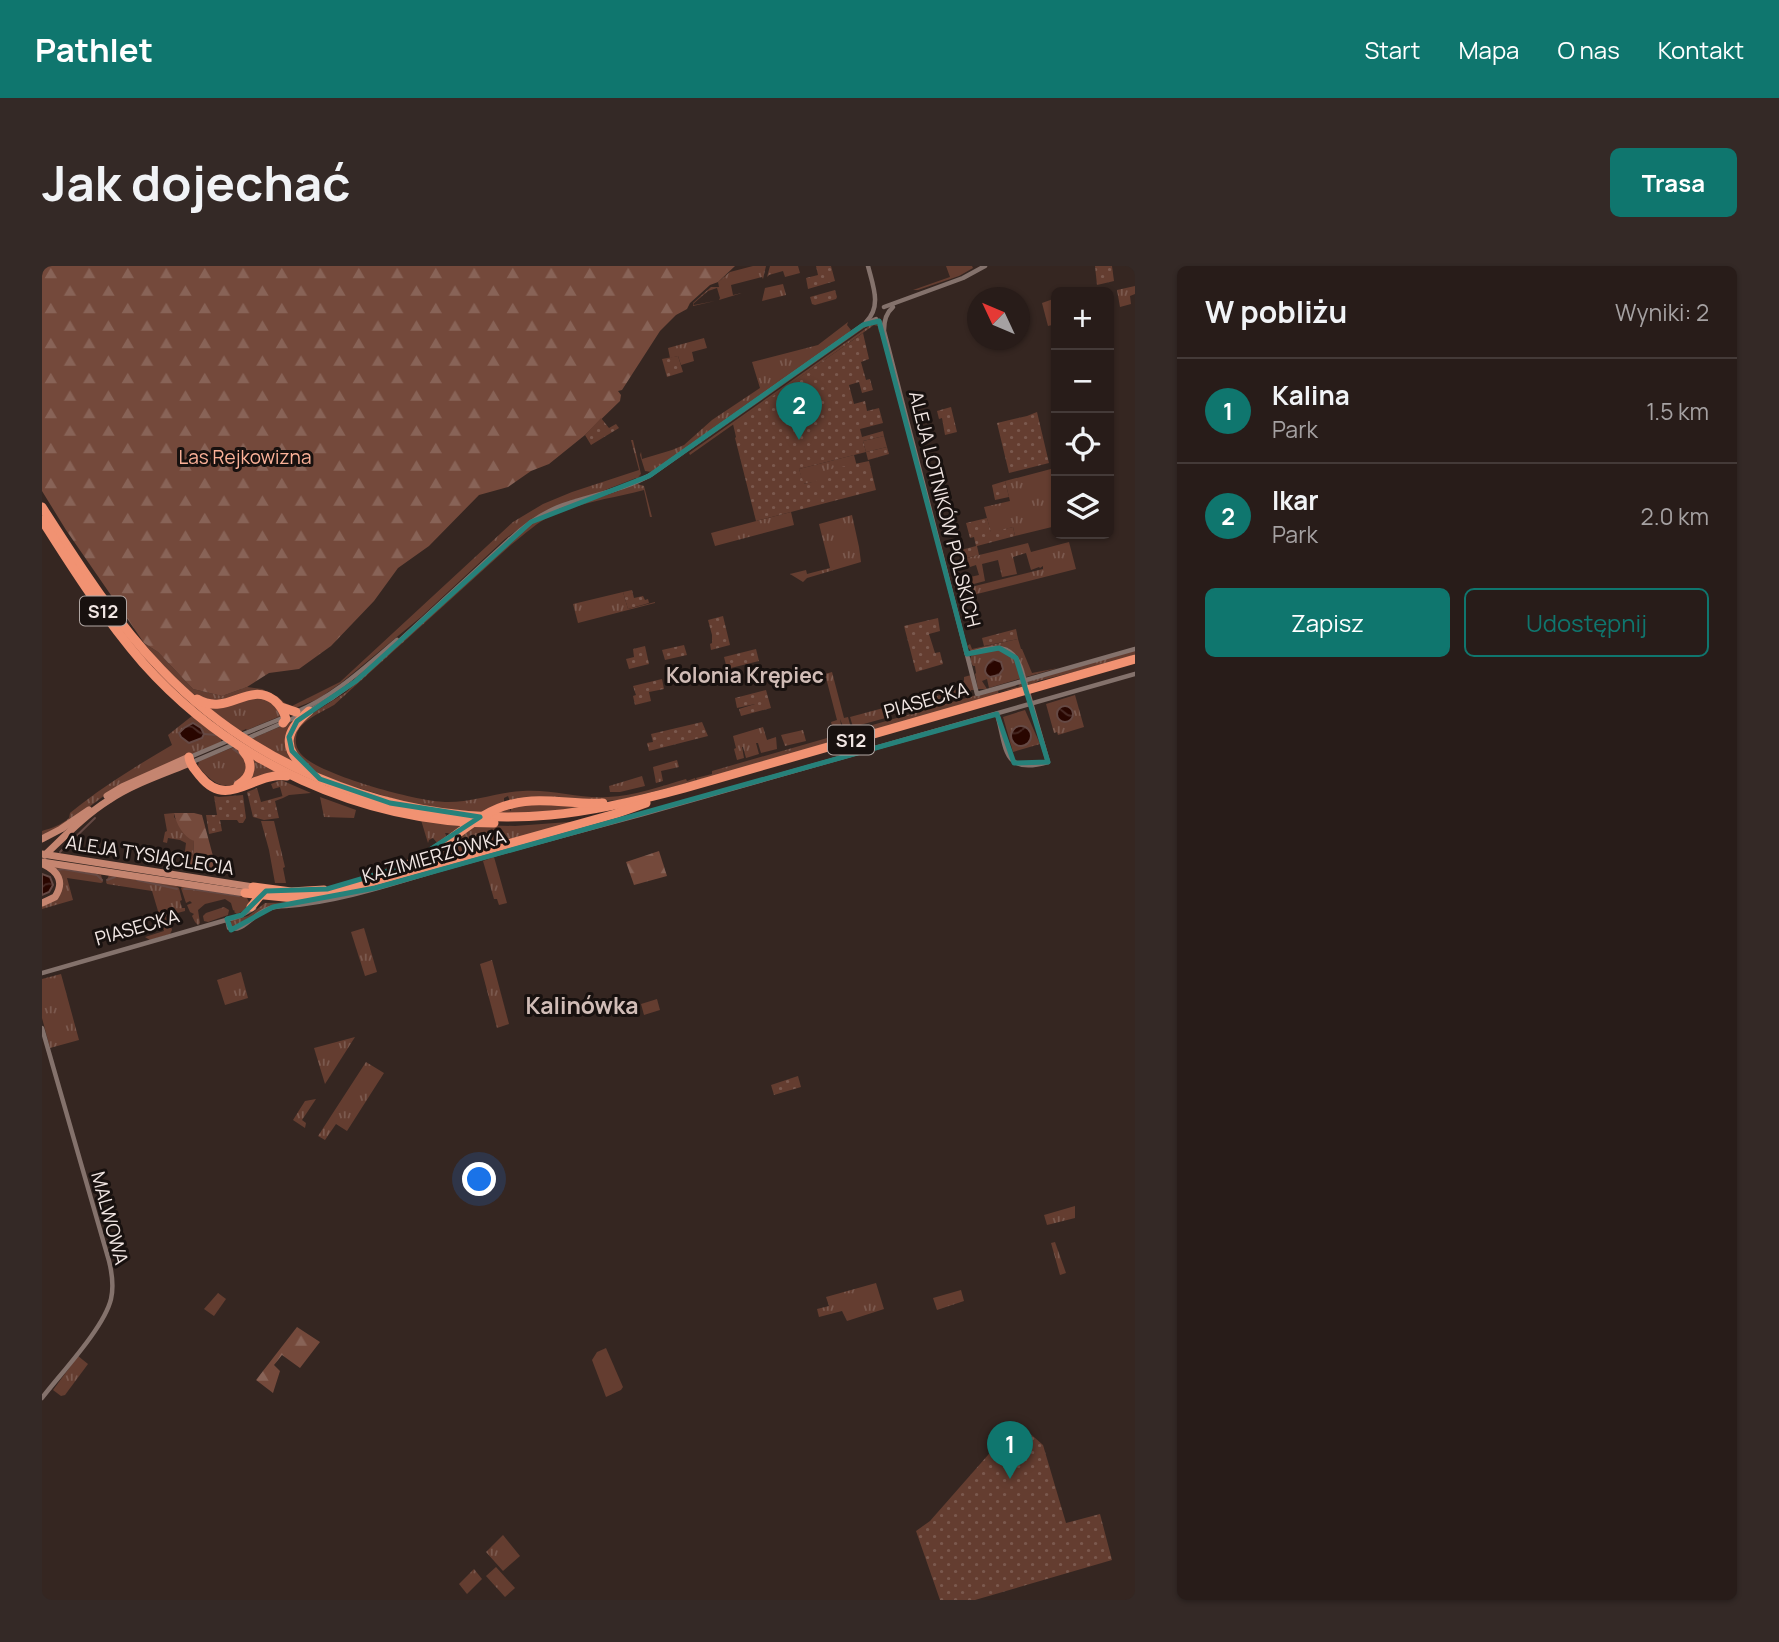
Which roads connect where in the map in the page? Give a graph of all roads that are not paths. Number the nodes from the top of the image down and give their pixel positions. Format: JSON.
{"nodes":[{"id":1,"x":868,"y":266,"type":"edge"},
{"id":2,"x":985,"y":266,"type":"edge"},
{"id":3,"x":882,"y":308,"type":"junction"},
{"id":4,"x":878,"y":318,"type":"junction"},
{"id":5,"x":42,"y":506,"type":"edge"},
{"id":6,"x":42,"y":520,"type":"edge"},
{"id":7,"x":420,"y":622,"type":"junction"},
{"id":8,"x":1135,"y":649,"type":"edge"},
{"id":9,"x":967,"y":654,"type":"junction"},
{"id":10,"x":1135,"y":662,"type":"edge"},
{"id":11,"x":1135,"y":674,"type":"edge"},
{"id":12,"x":186,"y":694,"type":"junction"},
{"id":13,"x":309,"y":711,"type":"junction"},
{"id":14,"x":296,"y":712,"type":"joint"},
{"id":15,"x":996,"y":714,"type":"junction"},
{"id":16,"x":283,"y":715,"type":"junction"},
{"id":17,"x":230,"y":743,"type":"junction"},
{"id":18,"x":191,"y":761,"type":"junction"},
{"id":19,"x":298,"y":779,"type":"junction"},
{"id":20,"x":320,"y":779,"type":"junction"},
{"id":21,"x":648,"y":804,"type":"junction"},
{"id":22,"x":42,"y":839,"type":"edge"},
{"id":23,"x":42,"y":859,"type":"edge"},
{"id":24,"x":154,"y":863,"type":"dead end"},
{"id":25,"x":179,"y":867,"type":"dead end"},
{"id":26,"x":134,"y":868,"type":"junction"},
{"id":27,"x":194,"y":877,"type":"junction"},
{"id":28,"x":272,"y":893,"type":"junction"},
{"id":29,"x":253,"y":897,"type":"junction"},
{"id":30,"x":42,"y":903,"type":"edge"},
{"id":31,"x":226,"y":919,"type":"junction"},
{"id":32,"x":42,"y":973,"type":"edge"},
{"id":33,"x":42,"y":1028,"type":"edge"},
{"id":34,"x":42,"y":1398,"type":"edge"}],
"edges":[{"from":1,"to":3,"type":"street"},
{"from":2,"to":3,"type":"street"},
{"from":3,"to":4,"type":"street"},
{"from":3,"to":4,"type":"street"},
{"from":4,"to":7,"type":"street"},
{"from":4,"to":9,"type":"street","name":"ALEJA LOTNIKÓW POLSKICH"},
{"from":5,"to":12,"type":"highway","number":"S12"},
{"from":6,"to":17,"type":"highway","number":"S12"},
{"from":7,"to":13,"type":"street"},
{"from":7,"to":14,"type":"street"},
{"from":8,"to":9,"type":"street","name":"ALEJA LOTNIKÓW POLSKICH"},
{"from":9,"to":15,"type":"street"},
{"from":10,"to":21,"type":"highway","name":"PIASECKA","number":"S12"},
{"from":11,"to":15,"type":"street"},
{"from":12,"to":16,"type":"highway"},
{"from":12,"to":20,"type":"highway","number":"S12"},
{"from":13,"to":16,"type":"street"},
{"from":13,"to":20,"type":"highway"},
{"from":14,"to":16,"type":"highway"},
{"from":15,"to":21,"type":"street","name":"KAZIMIERZÓWKA"},
{"from":16,"to":17,"type":"street"},
{"from":17,"to":18,"type":"street"},
{"from":17,"to":18,"type":"highway"},
{"from":17,"to":19,"type":"highway","number":"S12"},
{"from":18,"to":19,"type":"highway"},
{"from":18,"to":22,"type":"main road"},
{"from":18,"to":23,"type":"main road"},
{"from":19,"to":21,"type":"highway","number":"S12"},
{"from":20,"to":21,"type":"highway","number":"S12"},
{"from":21,"to":28,"type":"highway"},
{"from":21,"to":28,"type":"highway"},
{"from":21,"to":31,"type":"street","name":"KAZIMIERZÓWKA"},
{"from":23,"to":26,"type":"main road","name":"ALEJA TYSIĄCLECIA"},
{"from":23,"to":29,"type":"main road","name":"ALEJA TYSIĄCLECIA"},
{"from":23,"to":30,"type":"main road"},
{"from":24,"to":26,"type":"main road"},
{"from":25,"to":27,"type":"main road"},
{"from":26,"to":27,"type":"main road","name":"ALEJA TYSIĄCLECIA"},
{"from":27,"to":29,"type":"main road","name":"ALEJA TYSIĄCLECIA"},
{"from":28,"to":29,"type":"highway"},
{"from":29,"to":31,"type":"street","name":"PIASECKA"},
{"from":31,"to":32,"type":"street","name":"PIASECKA"},
{"from":33,"to":34,"type":"street","name":"MALWOWA"}]}
